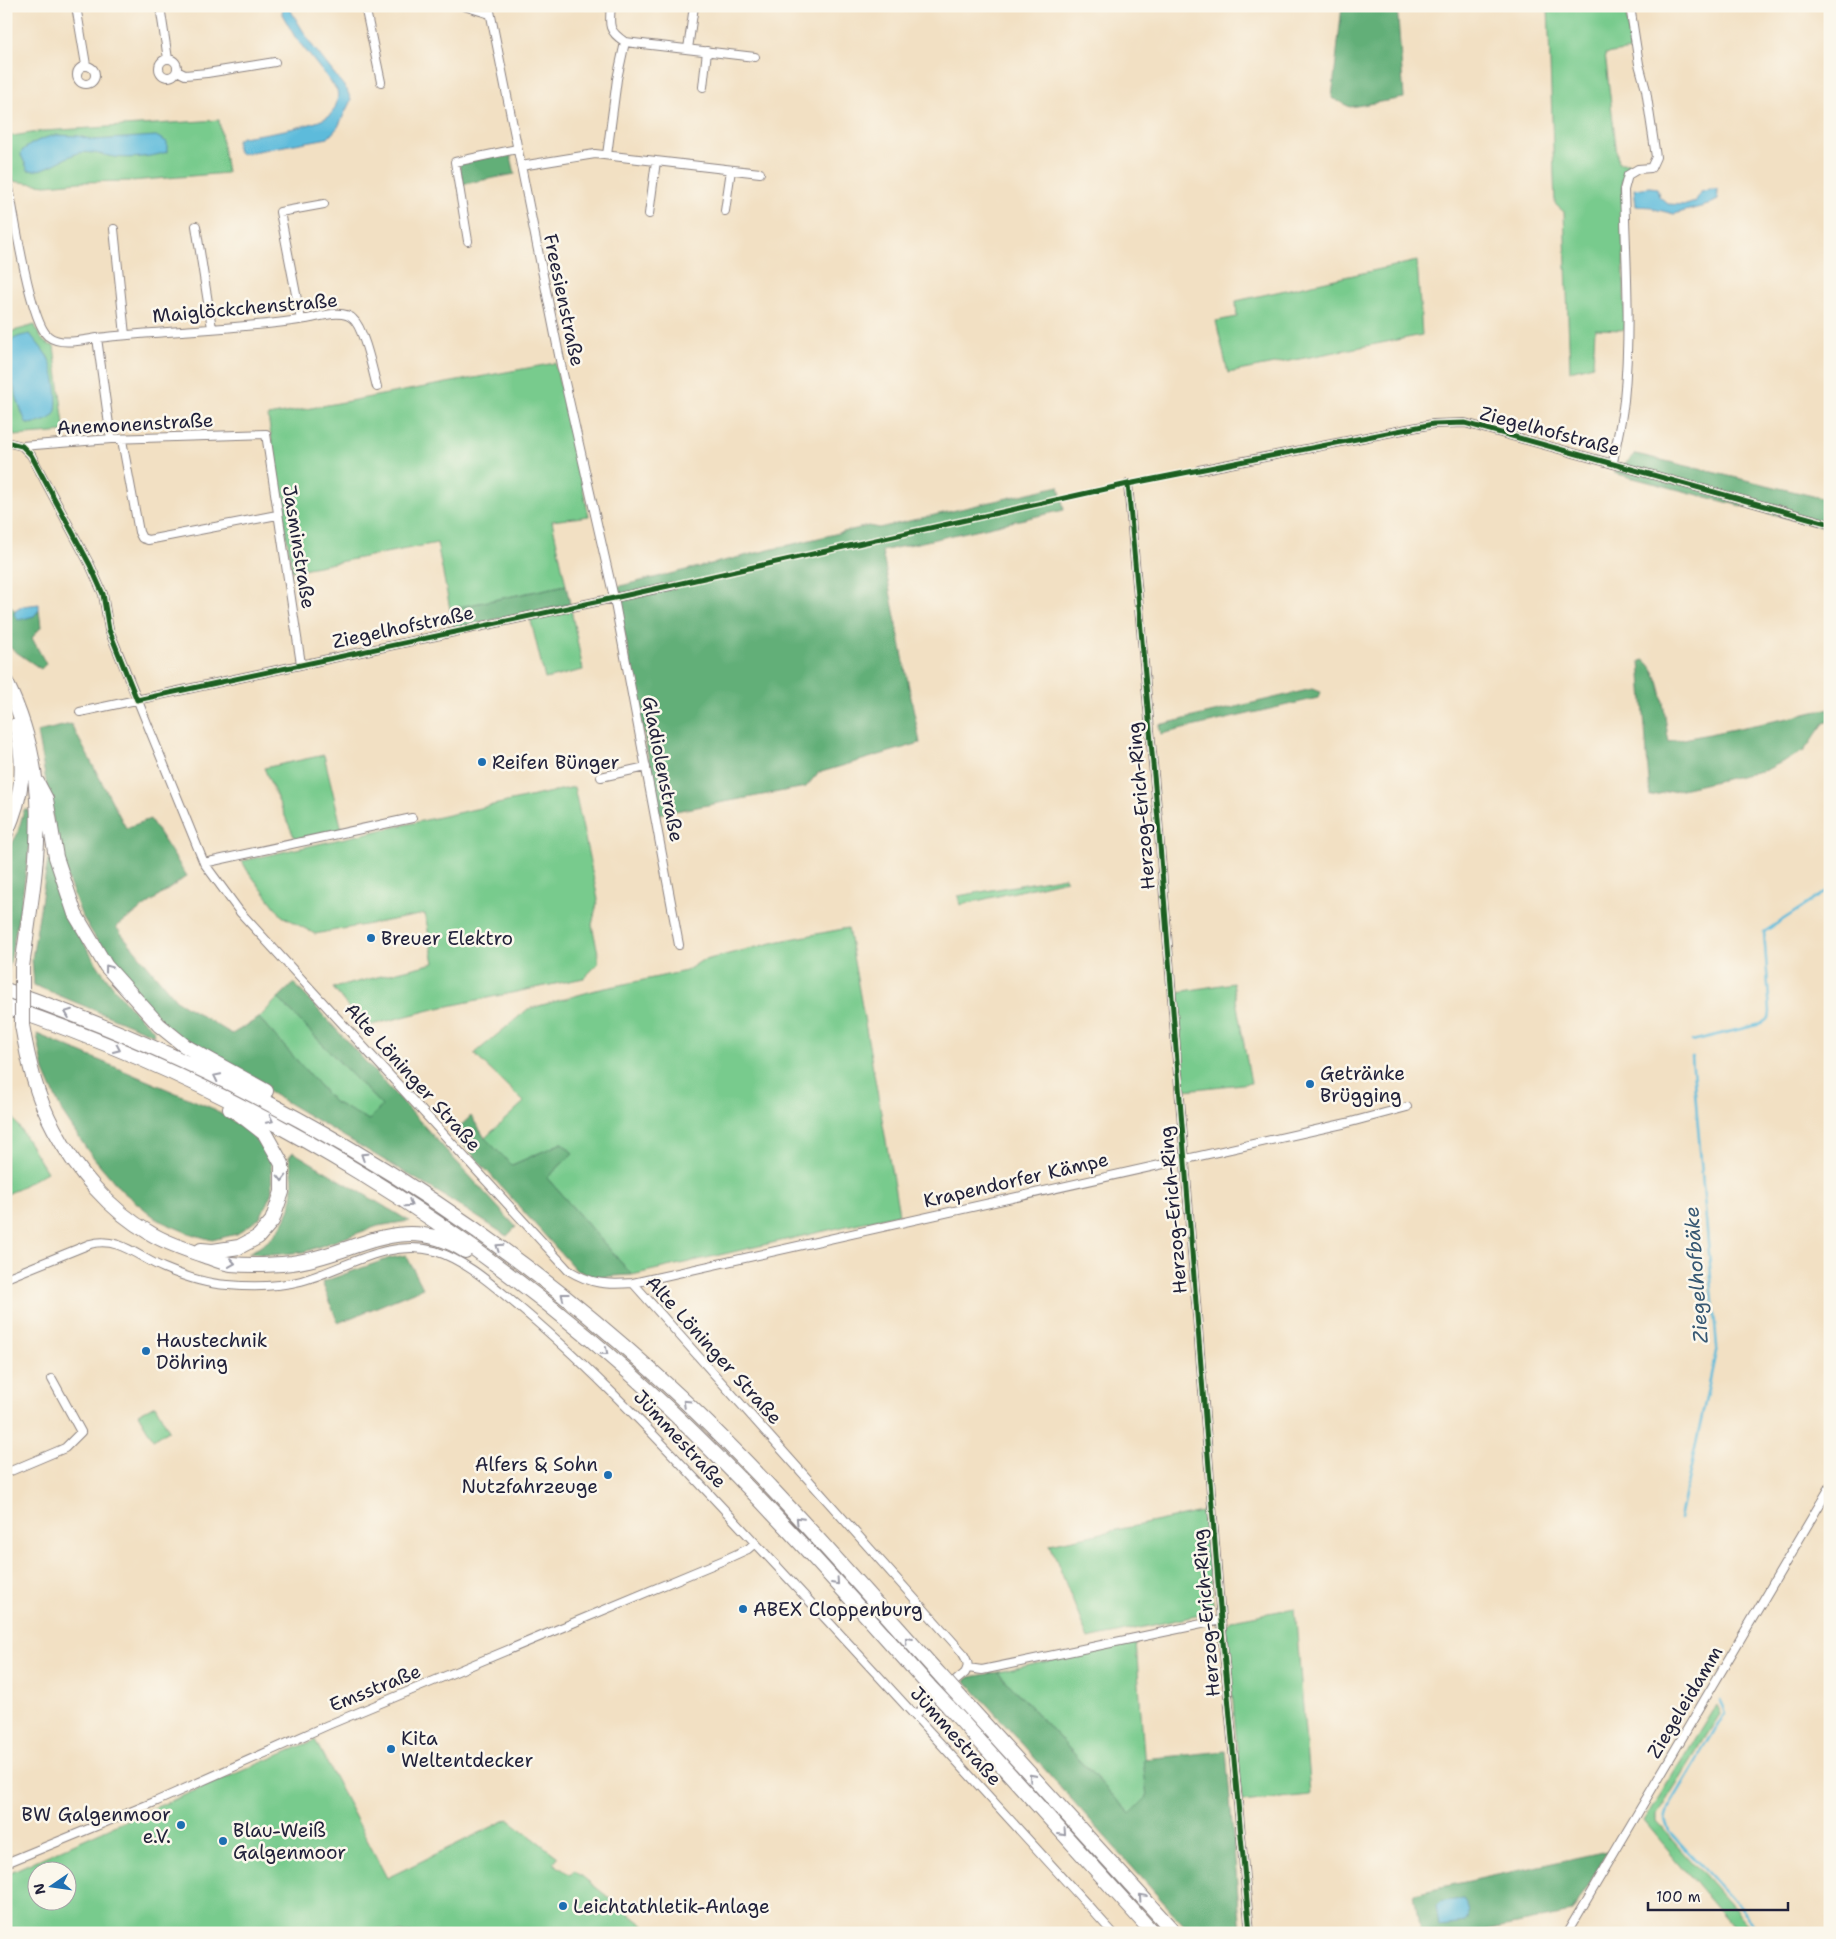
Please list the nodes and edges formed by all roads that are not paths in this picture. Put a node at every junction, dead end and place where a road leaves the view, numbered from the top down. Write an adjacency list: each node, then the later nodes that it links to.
1 (76, 6): 15 (street)
2 (160, 6): 13 (street)
3 (365, 6): 17 (street)
4 (464, 6): 8 (street)
5 (611, 6): 9 (street)
6 (694, 6): 10 (street)
7 (1630, 6): 42 (street)
8 (489, 10): 19 (street, Freesienstraße)
9 (624, 42): 10 (street); 20 (street)
10 (688, 49): 11 (street)
11 (707, 51): 12 (street); 18 (street)
12 (755, 57)
13 (168, 59): 16 (street); 16 (street)
14 (275, 62): 16 (street)
15 (86, 65)
16 (177, 71)
17 (380, 82)
18 (703, 87)
19 (517, 149): 22 (street, Freesienstraße); 31 (street)
20 (607, 155): 21 (street); 22 (street)
21 (656, 161): 24 (street); 28 (street)
22 (521, 166): 48 (street, Freesienstraße)
23 (6, 169): 35 (street, Maiglöckchenstraße)
24 (731, 170): 25 (street); 27 (street)
25 (760, 173)
26 (324, 204): 32 (street)
27 (725, 211)
28 (649, 214)
29 (196, 226): 33 (street)
30 (114, 229): 34 (street)
31 (468, 241)
32 (301, 320): 33 (street, Maiglöckchenstraße); 36 (street, Maiglöckchenstraße)
33 (212, 328): 34 (street, Maiglöckchenstraße)
34 (125, 335): 35 (street, Maiglöckchenstraße)
35 (97, 338): 38 (street)
36 (377, 387)
37 (266, 434): 39 (street, Anemonenstraße); 45 (street, Jasminstraße)
38 (111, 439): 39 (street, Anemonenstraße); 41 (street, Anemonenstraße)
39 (122, 440): 45 (street)
40 (6, 442): 41 (street, Anemonenstraße)
41 (22, 446): 52 (street, Alte Löninger Straße)
42 (1613, 464): 43 (street, Ziegelhofstraße); 46 (street, Ziegelhofstraße)
43 (1199, 470)
44 (1128, 484): 66 (street, Herzog-Erich-Ring)
45 (277, 515): 49 (street, Jasminstraße)
46 (1830, 524)
47 (675, 585): 48 (street, Ziegelhofstraße)
48 (614, 598): 49 (street, Ziegelhofstraße); 54 (street, Gladiolenstraße)
49 (301, 664): 52 (street, Ziegelhofstraße)
50 (6, 682): 56 (highway)
51 (6, 699): 58 (highway)
52 (137, 700): 53 (street, Ziegelhofstraße); 59 (street, Alte Löninger Straße)
53 (80, 712)
54 (646, 767): 55 (street); 60 (street, Gladiolenstraße)
55 (601, 777)
56 (37, 782): 64 (highway, one-way to 56); 67 (highway, bridge)
57 (412, 818): 59 (street)
58 (6, 833)
59 (204, 863): 69 (street, Alte Löninger Straße)
60 (679, 946)
61 (6, 990): 64 (highway, one-way to 61)
62 (6, 1007): 63 (highway, one-way to 63)
63 (195, 1083): 67 (highway, one-way to 67); 70 (highway, one-way to 70)
64 (277, 1106): 81 (highway, one-way to 64, bridge)
65 (1407, 1107): 66 (street, Krapendorfer Kämpe)
66 (1184, 1158): 69 (street, Krapendorfer Kämpe); 75 (street, Herzog-Erich-Ring)
67 (186, 1250): 70 (highway, one-way to 70)
68 (6, 1278): 74 (street, Jümmestraße)
69 (633, 1283): 76 (street, Alte Löninger Straße)
70 (568, 1320): 80 (highway, one-way to 80, bridge)
71 (52, 1379): 72 (street)
72 (6, 1473)
73 (1830, 1487): 83 (street, Ziegeleidamm)
74 (756, 1542): 77 (street, Jümmestraße); 78 (street, Emsstraße)
75 (1220, 1620): 76 (street); 82 (street, Herzog-Erich-Ring)
76 (968, 1668): 77 (street)
77 (915, 1715): 79 (street, Jümmestraße)
78 (6, 1863)
79 (1113, 1933)
80 (1153, 1933)
81 (1175, 1933)
82 (1250, 1933)
83 (1567, 1933)

